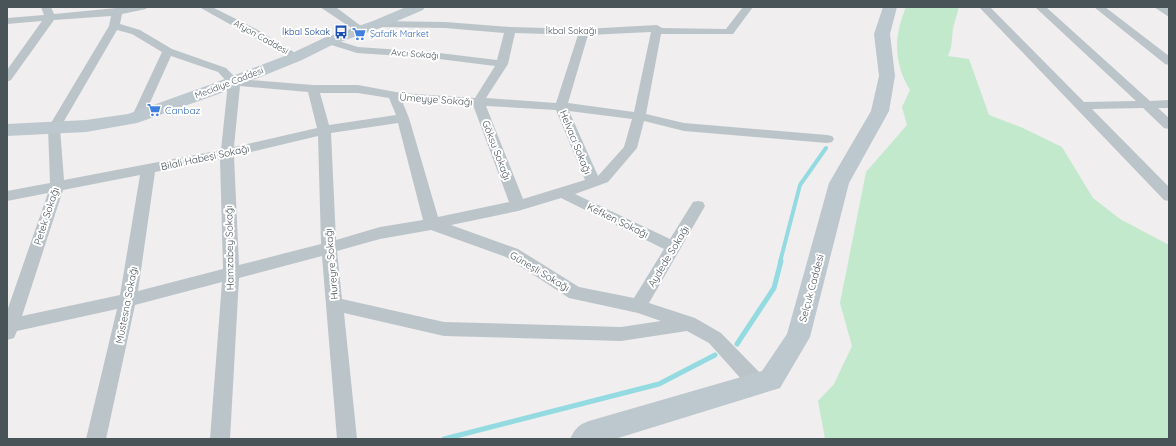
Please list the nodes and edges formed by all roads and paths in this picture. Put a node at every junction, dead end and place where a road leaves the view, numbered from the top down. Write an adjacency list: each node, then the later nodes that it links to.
1 (46, 7): 14 (street)
2 (142, 7): 12 (street)
3 (204, 7): 24 (street, Afyon Caddesi)
4 (418, 7): 16 (street, Mecidiye Caddesi)
5 (748, 7): 20 (street, İkbal Sokağı)
6 (890, 7): 62 (street, Selçuk Caddesi)
7 (984, 7): 34 (street)
8 (1040, 7): 32 (street)
9 (1099, 7): 25 (street)
10 (1160, 7): 13 (street)
11 (331, 8): 18 (street)
12 (117, 12): 14 (street); 17 (street)
13 (1169, 14)
14 (50, 18): 15 (street); 27 (street)
15 (7, 21)
16 (378, 24): 18 (street, Mecidiye Caddesi); 19 (street, İkbal Sokağı)
17 (114, 26): 23 (street); 40 (street)
18 (360, 28): 22 (street, Mecidiye Caddesi)
19 (510, 30): 21 (street, İkbal Sokağı); 26 (street)
20 (656, 31): 21 (street, İkbal Sokağı); 37 (street)
21 (584, 32): 35 (street, Helvacı Sokağı)
22 (329, 41): 24 (street, Mecidiye Caddesi); 26 (street, Avcı Sokağı)
23 (168, 51): 28 (street); 36 (street)
24 (296, 57): 28 (street, Mecidiye Caddesi)
25 (1169, 62)
26 (502, 64): 31 (street)
27 (7, 78)
28 (234, 82): 29 (street, Ümeyye Sokağı); 36 (street, Mecidiye Caddesi); 44 (street, Hamzabey Sokağı)
29 (313, 89): 30 (street, Ümeyye Sokağı); 42 (street, Hureyre Sokağı)
30 (394, 96): 31 (street, Ümeyye Sokağı); 38 (street)
31 (478, 102): 35 (street, Ümeyye Sokağı); 51 (street, Göksu Sokağı)
32 (1146, 104): 33 (street); 34 (street); 39 (street)
33 (1169, 104)
34 (1080, 106): 50 (street)
35 (562, 107): 37 (street, Ümeyye Sokağı); 46 (street, Helvacı Sokağı)
36 (138, 116): 40 (street, Mecidiye Caddesi)
37 (639, 116): 43 (street, Ümeyye Sokağı); 46 (street)
38 (403, 118): 42 (street, Bilali Habeşi Sokağı); 53 (street)
39 (1169, 125)
40 (54, 128): 41 (street, Mecidiye Caddesi); 47 (street, Petek Sokağı)
41 (7, 130)
42 (324, 130): 44 (street, Bilali Habeşi Sokağı); 55 (street, Hureyre Sokağı)
43 (827, 139)
44 (227, 154): 45 (street, Bilali Habeşi Sokağı); 56 (street, Hamzabey Sokağı)
45 (148, 169): 47 (street, Bilali Habeşi Sokağı); 57 (street, Müstesna Sokağı)
46 (593, 183): 48 (street)
47 (57, 186): 49 (street, Bilali Habeşi Sokağı); 61 (street, Petek Sokağı)
48 (562, 193): 51 (street); 54 (street, Kefken Sokağı)
49 (7, 196)
50 (1169, 196)
51 (518, 206): 53 (street)
52 (698, 206): 54 (street, Aydede Sokağı)
53 (432, 224): 55 (street); 59 (street, Güneşli Sokağı)
54 (673, 247): 59 (street, Aydede Sokağı)
55 (329, 248): 56 (street); 58 (street, Hureyre Sokağı)
56 (232, 274): 57 (street); 64 (street, Hamzabey Sokağı)
57 (128, 300): 61 (street); 63 (street, Müstesna Sokağı)
58 (334, 304): 60 (street); 65 (street, Hureyre Sokağı)
59 (638, 306): 60 (street, Güneşli Sokağı)
60 (689, 323): 62 (street, Güneşli Sokağı)
61 (8, 329)
62 (758, 384): 66 (street, Selçuk Caddesi)
63 (96, 439)
64 (220, 439)
65 (347, 439)
66 (584, 439)

